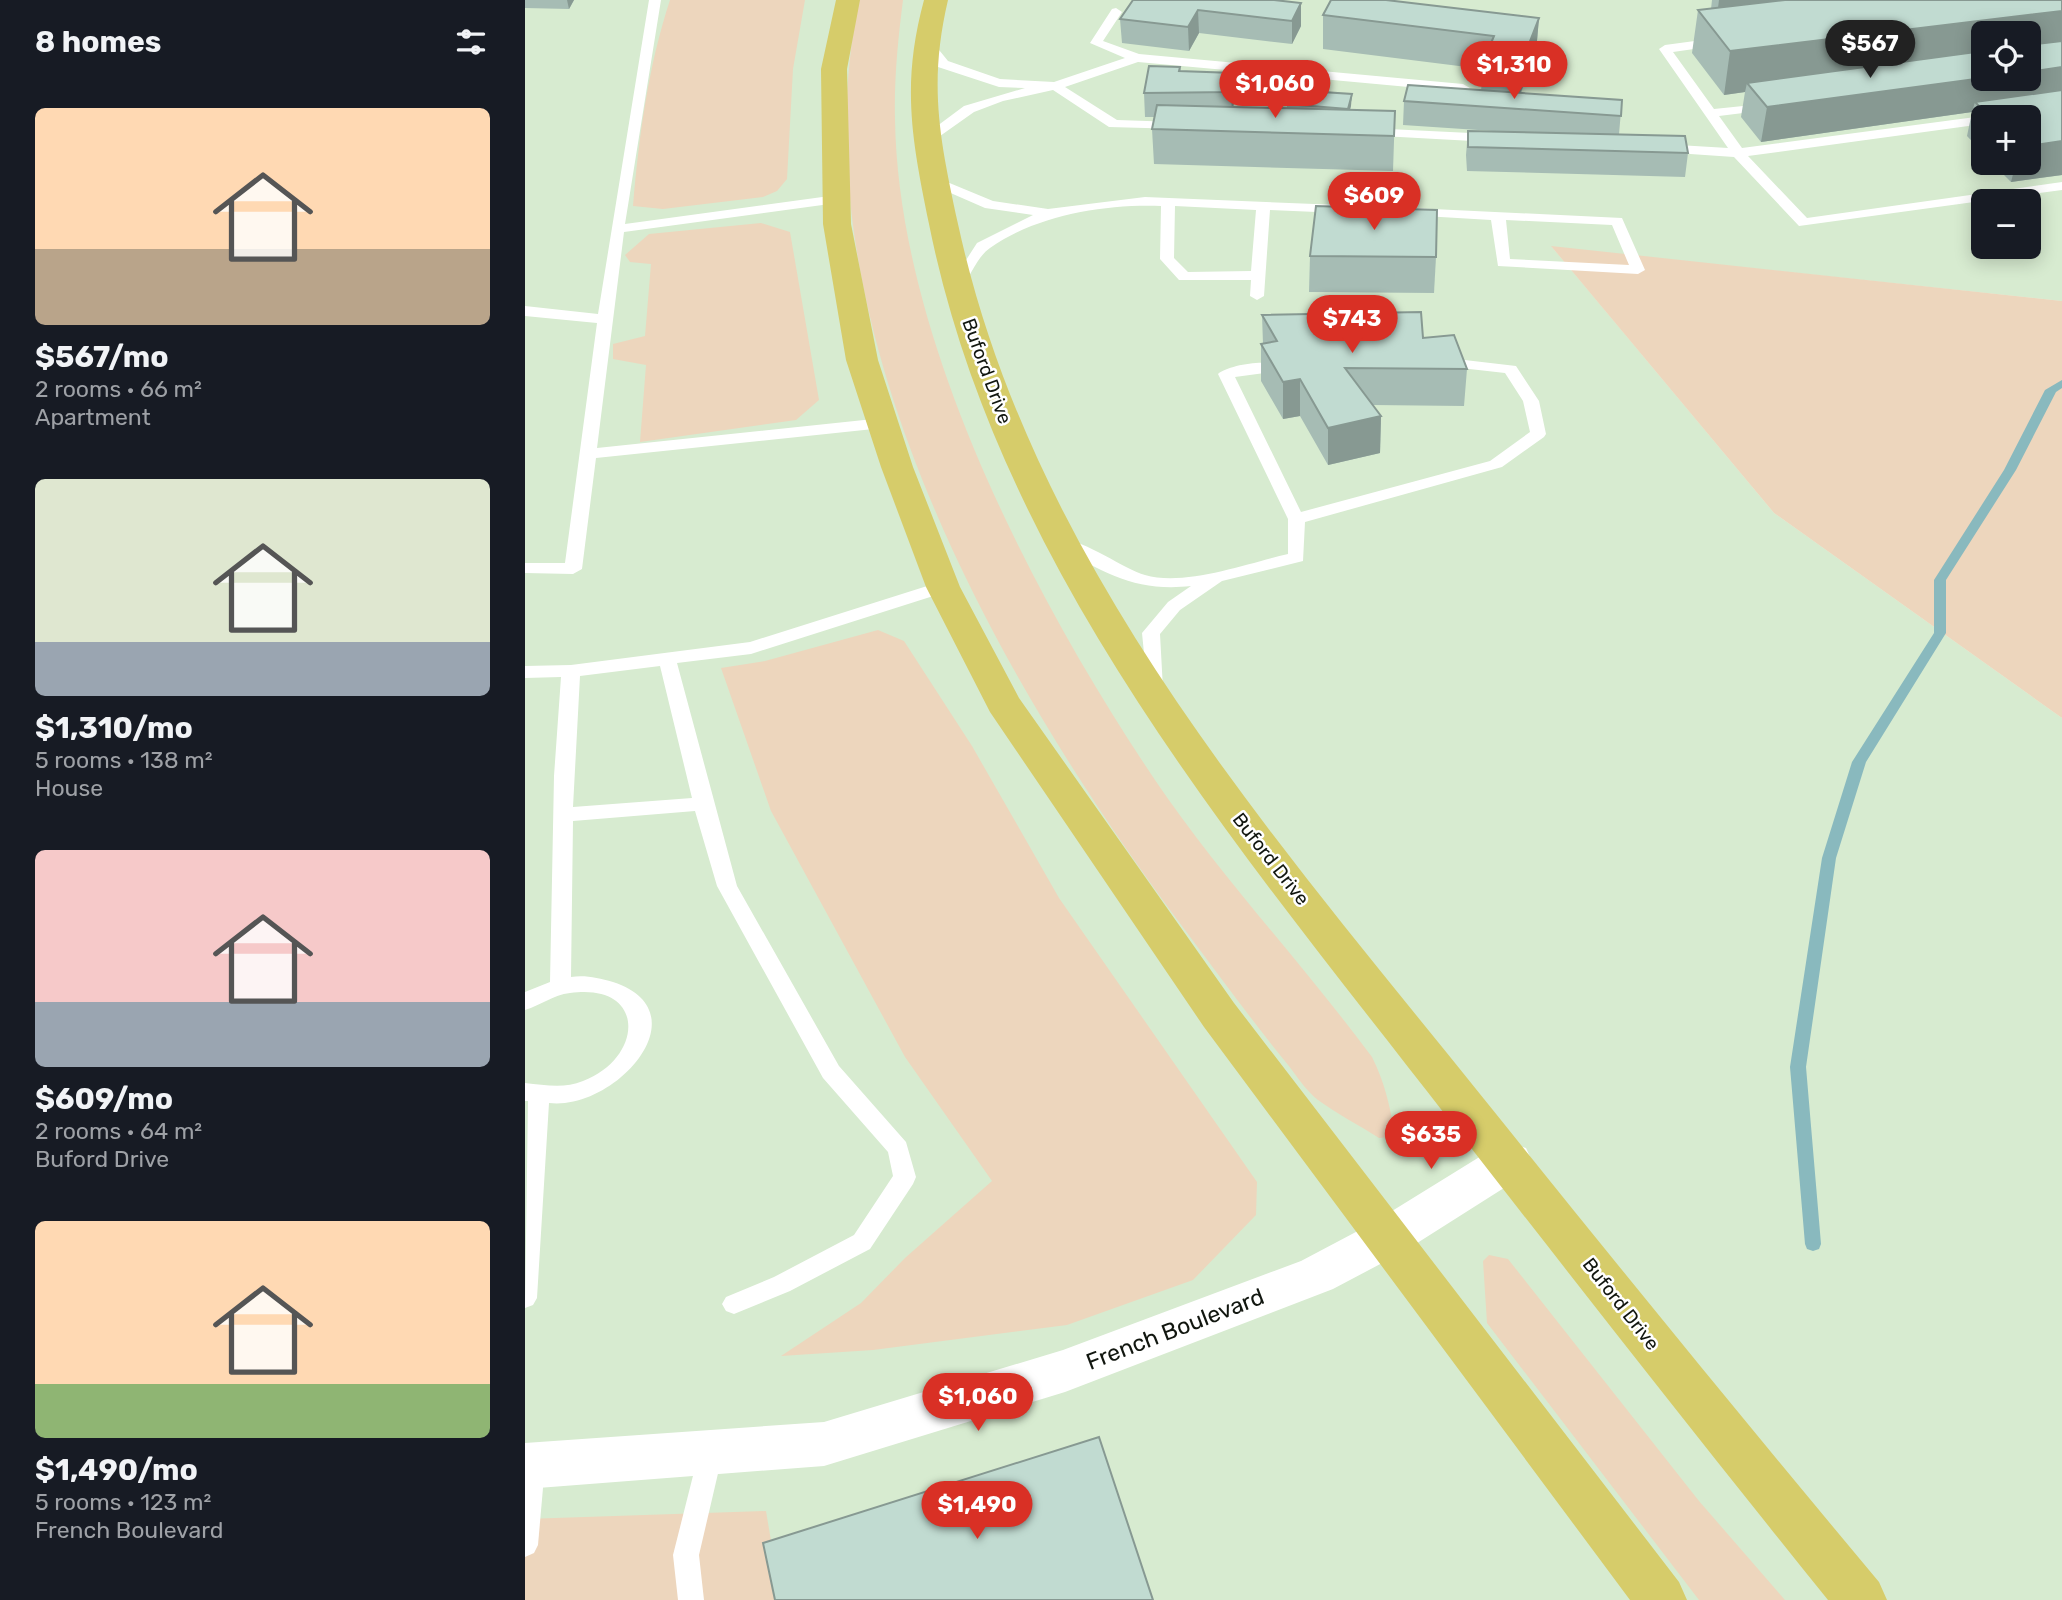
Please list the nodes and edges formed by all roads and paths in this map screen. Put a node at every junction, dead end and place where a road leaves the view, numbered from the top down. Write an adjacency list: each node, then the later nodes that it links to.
1 (655, 0): 28 (lane)
2 (848, 0): 21 (highway)
3 (936, 0): 6 (highway, Buford Drive)
4 (1116, 12): 7 (lane)
5 (1733, 40): 11 (lane)
6 (926, 43): 8 (lane); 15 (highway, Buford Drive)
7 (1137, 58): 8 (lane); 9 (lane)
8 (1055, 86): 13 (lane); 15 (lane)
9 (1463, 88)
10 (1779, 104): 11 (lane)
11 (1711, 113): 18 (lane)
12 (1971, 122): 18 (lane)
13 (1196, 127)
14 (1346, 132): 16 (lane)
15 (928, 138): 19 (highway, Buford Drive)
16 (1509, 139)
17 (1644, 147): 18 (lane)
18 (1738, 153): 20 (lane)
19 (935, 181): 26 (lane); 30 (highway, Buford Drive)
20 (2062, 186)
21 (837, 199): 28 (lane); 36 (highway)
22 (1168, 202): 23 (lane); 26 (lane); 29 (lane)
23 (1263, 206): 24 (lane); 29 (lane)
24 (1359, 210)
25 (1401, 212): 27 (lane)
26 (1048, 213): 30 (lane)
27 (1498, 216): 27 (lane)
28 (617, 229): 33 (lane)
29 (1258, 275): 31 (lane)
30 (957, 285): 39 (highway, Buford Drive)
31 (1257, 296)
32 (525, 311): 33 (lane)
33 (605, 319): 37 (lane)
34 (1420, 360): 38 (lane)
35 (1272, 367): 38 (lane)
36 (883, 423): 37 (lane); 42 (highway)
37 (587, 454): 40 (lane)
38 (1296, 520): 41 (lane)
39 (1060, 540): 41 (lane); 46 (highway, Buford Drive)
40 (525, 568)
41 (1217, 576): 46 (lane)
42 (943, 587): 43 (lane); 53 (highway)
43 (667, 659): 44 (lane); 47 (lane)
44 (571, 671): 45 (lane); 48 (lane)
45 (525, 672)
46 (1155, 693): 52 (highway, Buford Drive)
47 (703, 804): 48 (lane); 55 (lane)
48 (563, 815): 49 (lane)
49 (560, 986): 50 (lane); 51 (lane)
50 (525, 1002)
51 (532, 1094): 54 (lane)
52 (1510, 1161): 53 (street, French Boulevard); 61 (highway, Buford Drive)
53 (1387, 1238): 56 (street, French Boulevard); 60 (highway)
54 (525, 1298)
55 (734, 1304)
56 (711, 1452): 57 (street, French Boulevard); 59 (lane)
57 (529, 1466): 58 (lane)
58 (525, 1545)
59 (691, 1600)
60 (1661, 1600)
61 (1861, 1600)

